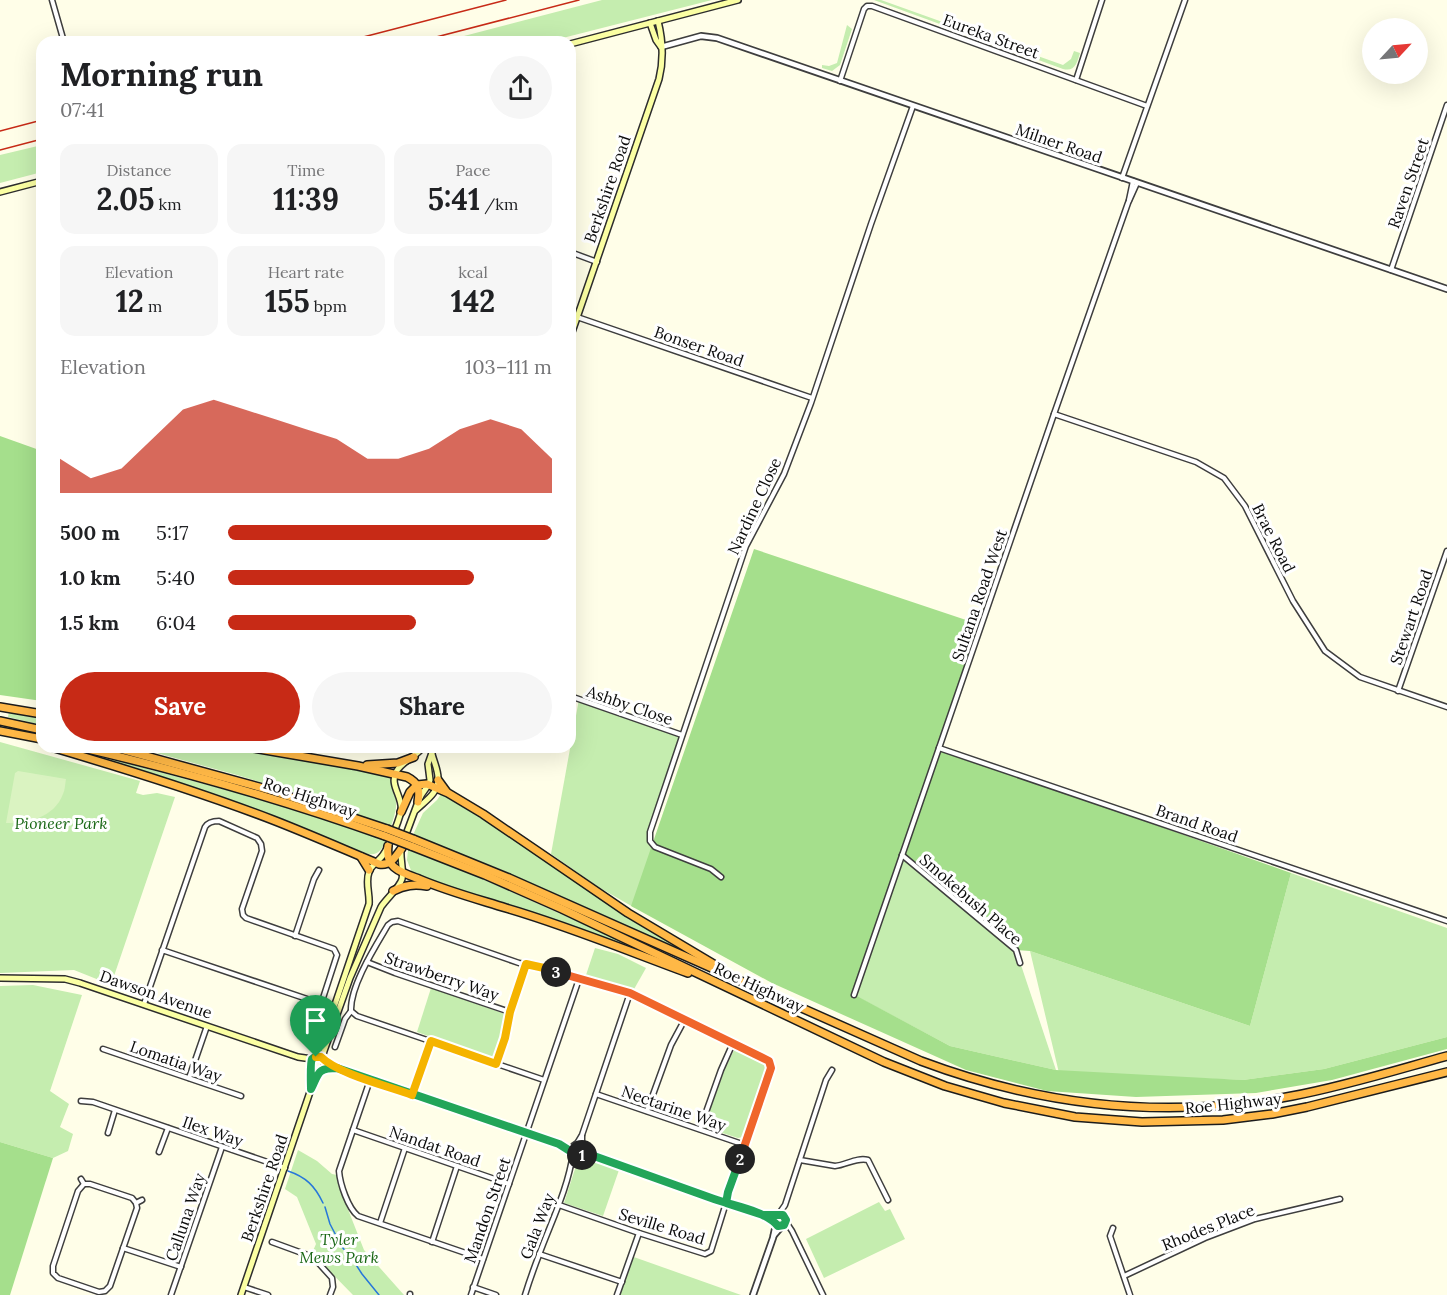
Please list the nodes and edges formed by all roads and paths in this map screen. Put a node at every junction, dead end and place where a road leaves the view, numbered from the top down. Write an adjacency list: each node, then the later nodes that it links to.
1 (52, 0): 7 (street)
2 (738, 0): 5 (main road)
3 (1102, 0): 10 (street)
4 (1186, 0): 14 (street)
5 (657, 21): 6 (main road); 9 (main road, Berkshire Road)
6 (651, 23): 8 (main road); 9 (main road, Berkshire Road)
7 (62, 36)
8 (576, 42)
9 (662, 47): 11 (street, Milner Road); 20 (main road, Berkshire Road)
10 (1076, 80): 11 (street, Eureka Street); 14 (street, Eureka Street)
11 (840, 81): 13 (street, Milner Road)
12 (1447, 105): 21 (street, Raven Street)
13 (913, 106): 15 (street, Milner Road); 25 (street, Nardine Close)
14 (1147, 106): 15 (street)
15 (1122, 178): 16 (street, Milner Road)
16 (1135, 182): 21 (street, Milner Road); 26 (street, Sultana Road West)
17 (36, 183): 18 (main road)
18 (0, 192)
19 (576, 254): 20 (street)
20 (597, 262): 23 (main road, Berkshire Road)
21 (1391, 270): 22 (street, Milner Road)
22 (1447, 289)
23 (578, 317): 24 (main road, Berkshire Road); 25 (street, Bonser Road)
24 (576, 322)
25 (812, 399): 36 (street, Nardine Close)
26 (1054, 414): 28 (street, Brae Road); 38 (street, Sultana Road West)
27 (1447, 551): 28 (street, Stewart Road)
28 (1398, 691): 31 (street, Brae Road)
29 (576, 698): 36 (street, Ashby Close)
30 (0, 707): 32 (highway)
31 (1447, 707)
32 (36, 713)
33 (0, 721): 34 (highway)
34 (36, 729)
35 (0, 731): 37 (highway)
36 (682, 735): 65 (street, Nardine Close)
37 (36, 740)
38 (939, 748): 59 (street, Sultana Road West); 68 (street, Brand Road)
39 (70, 753): 58 (highway)
40 (105, 753): 54 (highway, Roe Highway)
41 (135, 753): 54 (highway, Roe Highway)
42 (282, 753): 47 (highway)
43 (418, 753): 46 (main road)
44 (432, 753): 49 (main road)
45 (433, 753): 49 (main road)
46 (414, 757): 47 (highway); 48 (main road)
47 (358, 766): 48 (highway)
48 (396, 774): 50 (highway); 52 (main road)
49 (435, 784): 50 (highway); 51 (main road); 53 (main road); 76 (highway)
50 (417, 785): 51 (highway); 52 (highway)
51 (418, 802): 53 (main road)
52 (400, 812): 56 (main road)
53 (413, 815): 57 (main road)
54 (386, 833): 55 (highway, Roe Highway, bridge)
55 (412, 843): 76 (highway, Roe Highway); 77 (highway, Roe Highway)
56 (388, 846): 60 (highway); 61 (main road)
57 (402, 848): 60 (highway); 64 (main road)
58 (358, 855): 61 (highway); 63 (highway)
59 (902, 855): 72 (street, Smokebush Place); 79 (street, Sultana Road West)
60 (390, 862): 61 (highway); 64 (highway)
61 (376, 863): 63 (main road)
62 (319, 870): 69 (street)
63 (369, 870): 90 (main road, Berkshire Road)
64 (403, 872): 66 (highway); 67 (main road, Berkshire Road)
65 (721, 877)
66 (436, 887): 67 (highway); 77 (highway)
67 (393, 891): 90 (main road, Berkshire Road)
68 (1447, 921)
69 (295, 936): 70 (street); 70 (street)
70 (162, 950): 80 (street)
71 (366, 962): 73 (street); 81 (street); 82 (street, Strawberry Way)
72 (1020, 963)
73 (526, 964): 75 (street); 82 (street)
74 (0, 978): 80 (main road, Dawson Avenue)
75 (579, 979): 78 (street); 96 (street, Mandon Street)
76 (748, 985): 89 (highway, Roe Highway)
77 (730, 989): 93 (highway, Roe Highway)
78 (630, 993): 83 (street); 97 (street, Gala Way)
79 (854, 995)
80 (144, 1004): 84 (main road, Dawson Avenue)
81 (351, 1011): 85 (street); 87 (street)
82 (510, 1012): 91 (street)
83 (685, 1019): 86 (street); 102 (street)
84 (207, 1025): 90 (main road, Dawson Avenue); 94 (street)
85 (431, 1041): 91 (street); 98 (street)
86 (733, 1043): 104 (street); 108 (street)
87 (335, 1047)
88 (103, 1049): 94 (street, Lomatia Way)
89 (1447, 1056)
90 (318, 1064): 95 (street); 115 (main road, Berkshire Road)
91 (496, 1064): 96 (street)
92 (832, 1070): 113 (street)
93 (1447, 1072)
94 (189, 1078): 99 (street, Lomatia Way)
95 (370, 1080): 98 (street); 105 (street)
96 (544, 1080): 107 (street, Mandon Street)
97 (596, 1094): 102 (street, Nectarine Way); 111 (street, Gala Way)
98 (412, 1095): 107 (street)
99 (241, 1096)
100 (81, 1101): 101 (street, Ilex Way)
101 (115, 1110): 103 (street, Ilex Way); 106 (street)
102 (647, 1111): 104 (street, Nectarine Way)
103 (168, 1128): 109 (street, Ilex Way); 112 (street, Ilex Way)
104 (700, 1129): 108 (street, Nectarine Way)
105 (353, 1130): 110 (street, Nandat Road); 129 (street)
106 (108, 1133)
107 (525, 1133): 111 (street); 118 (street, Mandon Street)
108 (745, 1145): 123 (street)
109 (222, 1147): 115 (street, Ilex Way); 137 (street, Calluna Way)
110 (405, 1148): 114 (street, Nandat Road); 129 (street)
111 (577, 1150): 123 (street); 124 (street, Gala Way)
112 (159, 1152)
113 (800, 1160): 121 (street); 125 (street)
114 (457, 1166): 118 (street, Nandat Road); 133 (street)
115 (285, 1168): 142 (main road, Berkshire Road)
116 (81, 1179): 117 (street)
117 (84, 1184): 122 (street); 138 (street)
118 (509, 1184): 136 (street, Mandon Street)
119 (1340, 1199): 140 (street, Rhodes Place)
120 (142, 1200): 122 (street)
121 (888, 1200)
122 (136, 1203): 134 (street)
123 (726, 1203): 126 (street); 131 (street, Seville Road)
124 (559, 1205): 131 (street, Seville Road); 135 (street, Gala Way)
125 (785, 1205): 127 (street); 128 (street)
126 (763, 1215): 127 (street); 128 (street)
127 (778, 1215): 128 (street)
128 (781, 1223): 153 (street); 154 (street)
129 (380, 1224): 133 (street)
130 (1113, 1228): 140 (street)
131 (639, 1233): 141 (street)
132 (272, 1242): 148 (street)
133 (432, 1242): 136 (street)
134 (123, 1248): 137 (street); 144 (street)
135 (539, 1254): 141 (street); 151 (street, Gala Way)
136 (483, 1259): 143 (street, Mandon Street)
137 (181, 1268): 145 (street, Calluna Way)
138 (53, 1273): 139 (street); 144 (street)
139 (48, 1275)
140 (1124, 1276): 155 (street)
141 (622, 1282): 152 (street)
142 (244, 1287): 146 (main road, Berkshire Road); 147 (street)
143 (473, 1287): 149 (street, Mandon Street); 150 (street)
144 (106, 1293)
145 (171, 1295)
146 (241, 1295)
147 (268, 1295)
148 (330, 1295)
149 (471, 1295)
150 (496, 1295)
151 (525, 1295)
152 (617, 1295)
153 (753, 1295)
154 (823, 1295)
155 (1130, 1295)

